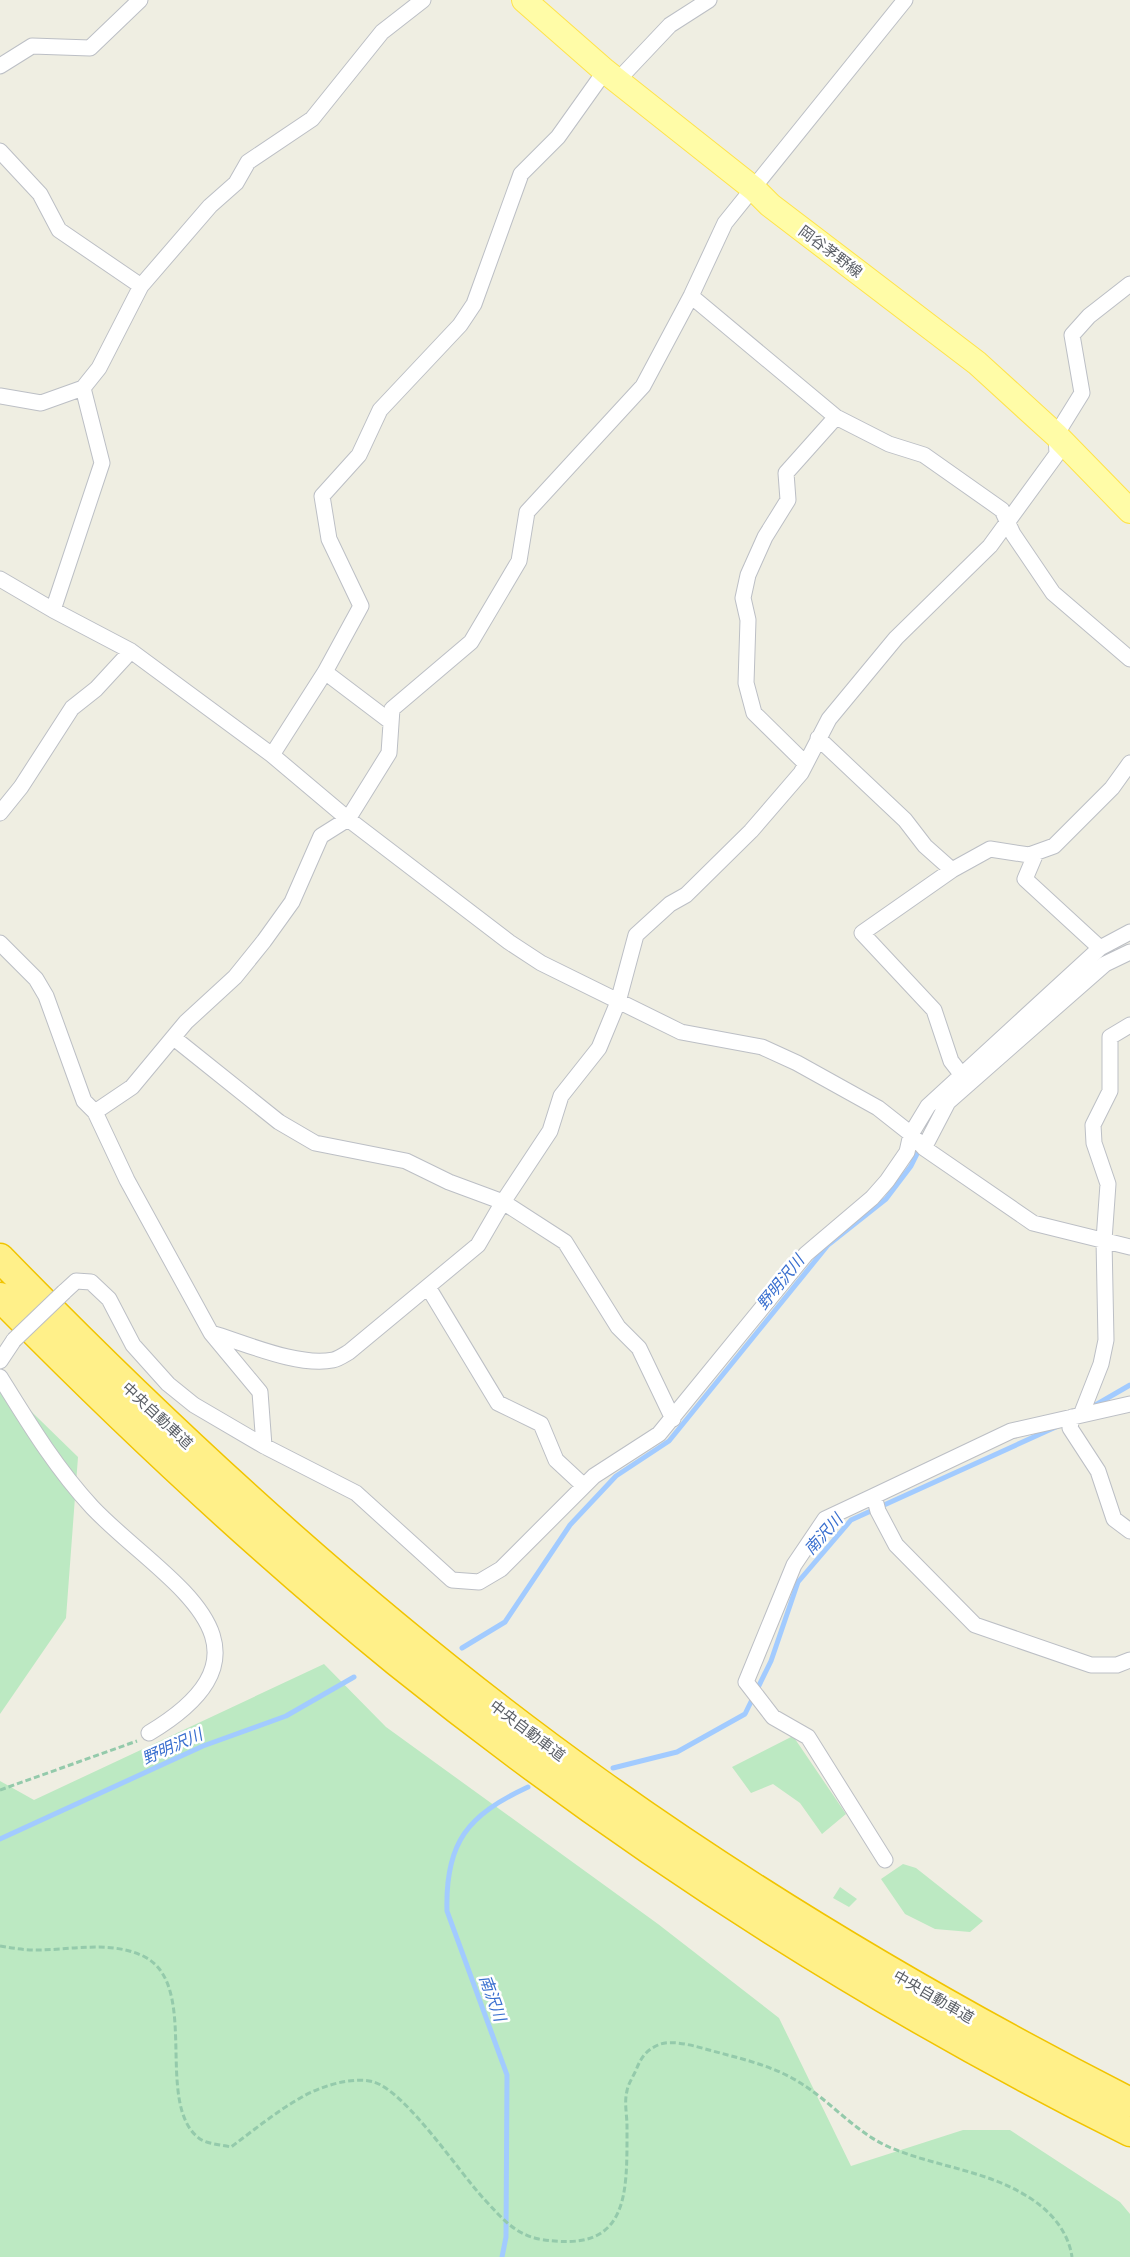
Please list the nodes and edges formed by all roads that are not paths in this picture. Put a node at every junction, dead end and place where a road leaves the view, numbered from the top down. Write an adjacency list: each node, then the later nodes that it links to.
1 (140, 0): 6 (street)
2 (423, 0): 11 (street)
3 (524, 0): 7 (main road, 岡谷茅野線)
4 (709, 0): 7 (street)
5 (905, 0): 9 (street)
6 (0, 66)
7 (611, 76): 9 (main road, 岡谷茅野線); 23 (street)
8 (0, 151): 11 (street)
9 (754, 189): 12 (street); 16 (main road, 岡谷茅野線)
10 (1130, 284): 16 (street)
11 (141, 286): 13 (street)
12 (692, 296): 15 (street); 24 (street)
13 (83, 388): 14 (street); 20 (street)
14 (0, 396)
15 (836, 417): 18 (street); 27 (street)
16 (1056, 435): 17 (main road, 岡谷茅野線); 18 (street)
17 (1130, 511)
18 (1006, 523): 22 (street); 25 (street)
19 (0, 579): 20 (street)
20 (53, 610): 21 (street)
21 (131, 651): 26 (street); 29 (street)
22 (1130, 659)
23 (325, 672): 24 (street); 26 (street)
24 (391, 722): 30 (street)
25 (819, 738): 27 (street); 32 (street)
26 (272, 755): 30 (street)
27 (805, 763): 37 (street)
28 (1130, 763): 31 (street)
29 (0, 813)
30 (348, 819): 37 (street); 39 (street)
31 (1036, 853): 32 (street); 35 (street)
32 (952, 870): 40 (street)
33 (1130, 932): 35 (street)
34 (0, 943): 41 (street)
35 (1100, 948): 40 (street)
36 (1130, 952): 43 (street)
37 (618, 1002): 42 (street); 44 (street)
38 (1130, 1025): 45 (street)
39 (174, 1038): 41 (street); 44 (street)
40 (961, 1074): 42 (street)
41 (95, 1112): 50 (street)
42 (911, 1134): 43 (street); 55 (street)
43 (924, 1148): 45 (street)
44 (503, 1202): 48 (street); 55 (street)
45 (1104, 1240): 46 (street); 54 (street)
46 (1130, 1247)
47 (0, 1258): 63 (highway, 中央自動車道)
48 (428, 1287): 50 (street); 57 (street)
49 (0, 1297): 64 (highway, 中央自動車道)
50 (211, 1333): 56 (street)
51 (0, 1361): 56 (street, bridge)
52 (0, 1377): 61 (street)
53 (1130, 1404): 54 (street)
54 (1076, 1416): 58 (street); 59 (street)
55 (674, 1419): 57 (street)
56 (264, 1446): 57 (street)
57 (584, 1486)
58 (874, 1496): 60 (street); 62 (street)
59 (1130, 1532)
60 (1130, 1660)
61 (149, 1733)
62 (885, 1860)
63 (1130, 2102)
64 (1130, 2132)

